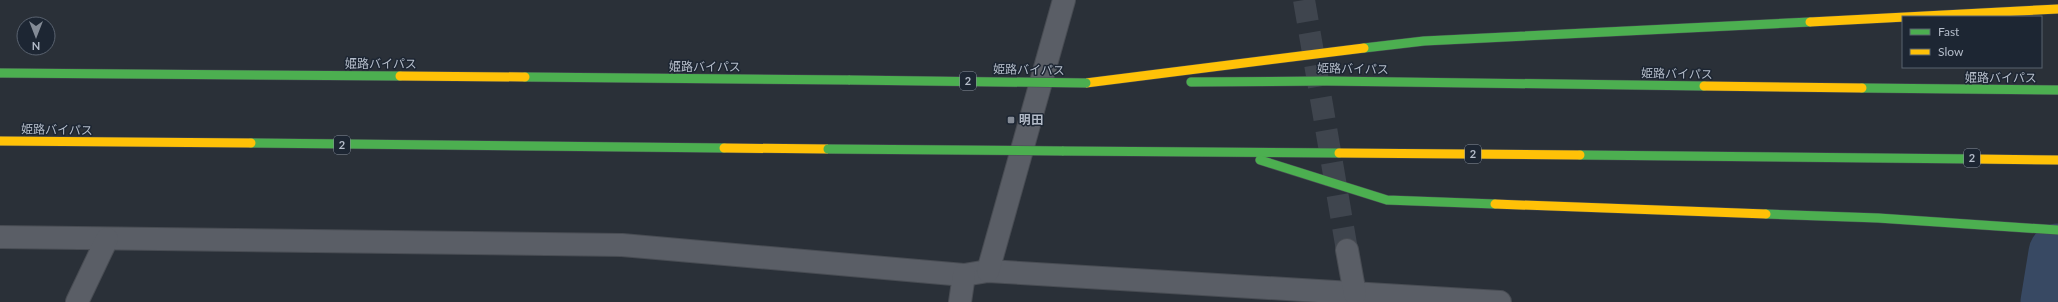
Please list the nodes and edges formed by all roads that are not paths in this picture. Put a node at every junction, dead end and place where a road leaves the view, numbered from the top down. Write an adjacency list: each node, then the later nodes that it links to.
1 (1064, 0): 13 (street)
2 (2058, 9): 4 (highway)
3 (0, 74): 4 (highway, 姫路バイパス / 2, bridge)
4 (1086, 83): 5 (highway, 姫路バイパス / 2)
5 (2058, 90)
6 (0, 141): 7 (highway, 姫路バイパス / 2, bridge)
7 (1238, 153): 8 (highway, 姫路バイパス / 2); 9 (highway)
8 (2058, 160)
9 (2058, 230)
10 (0, 237): 11 (street)
11 (107, 239): 14 (street); 16 (street)
12 (1347, 250): 15 (street)
13 (988, 271): 14 (street); 15 (street)
14 (964, 275): 17 (street)
15 (1355, 294): 18 (street)
16 (76, 302)
17 (960, 302)
18 (1500, 302)

